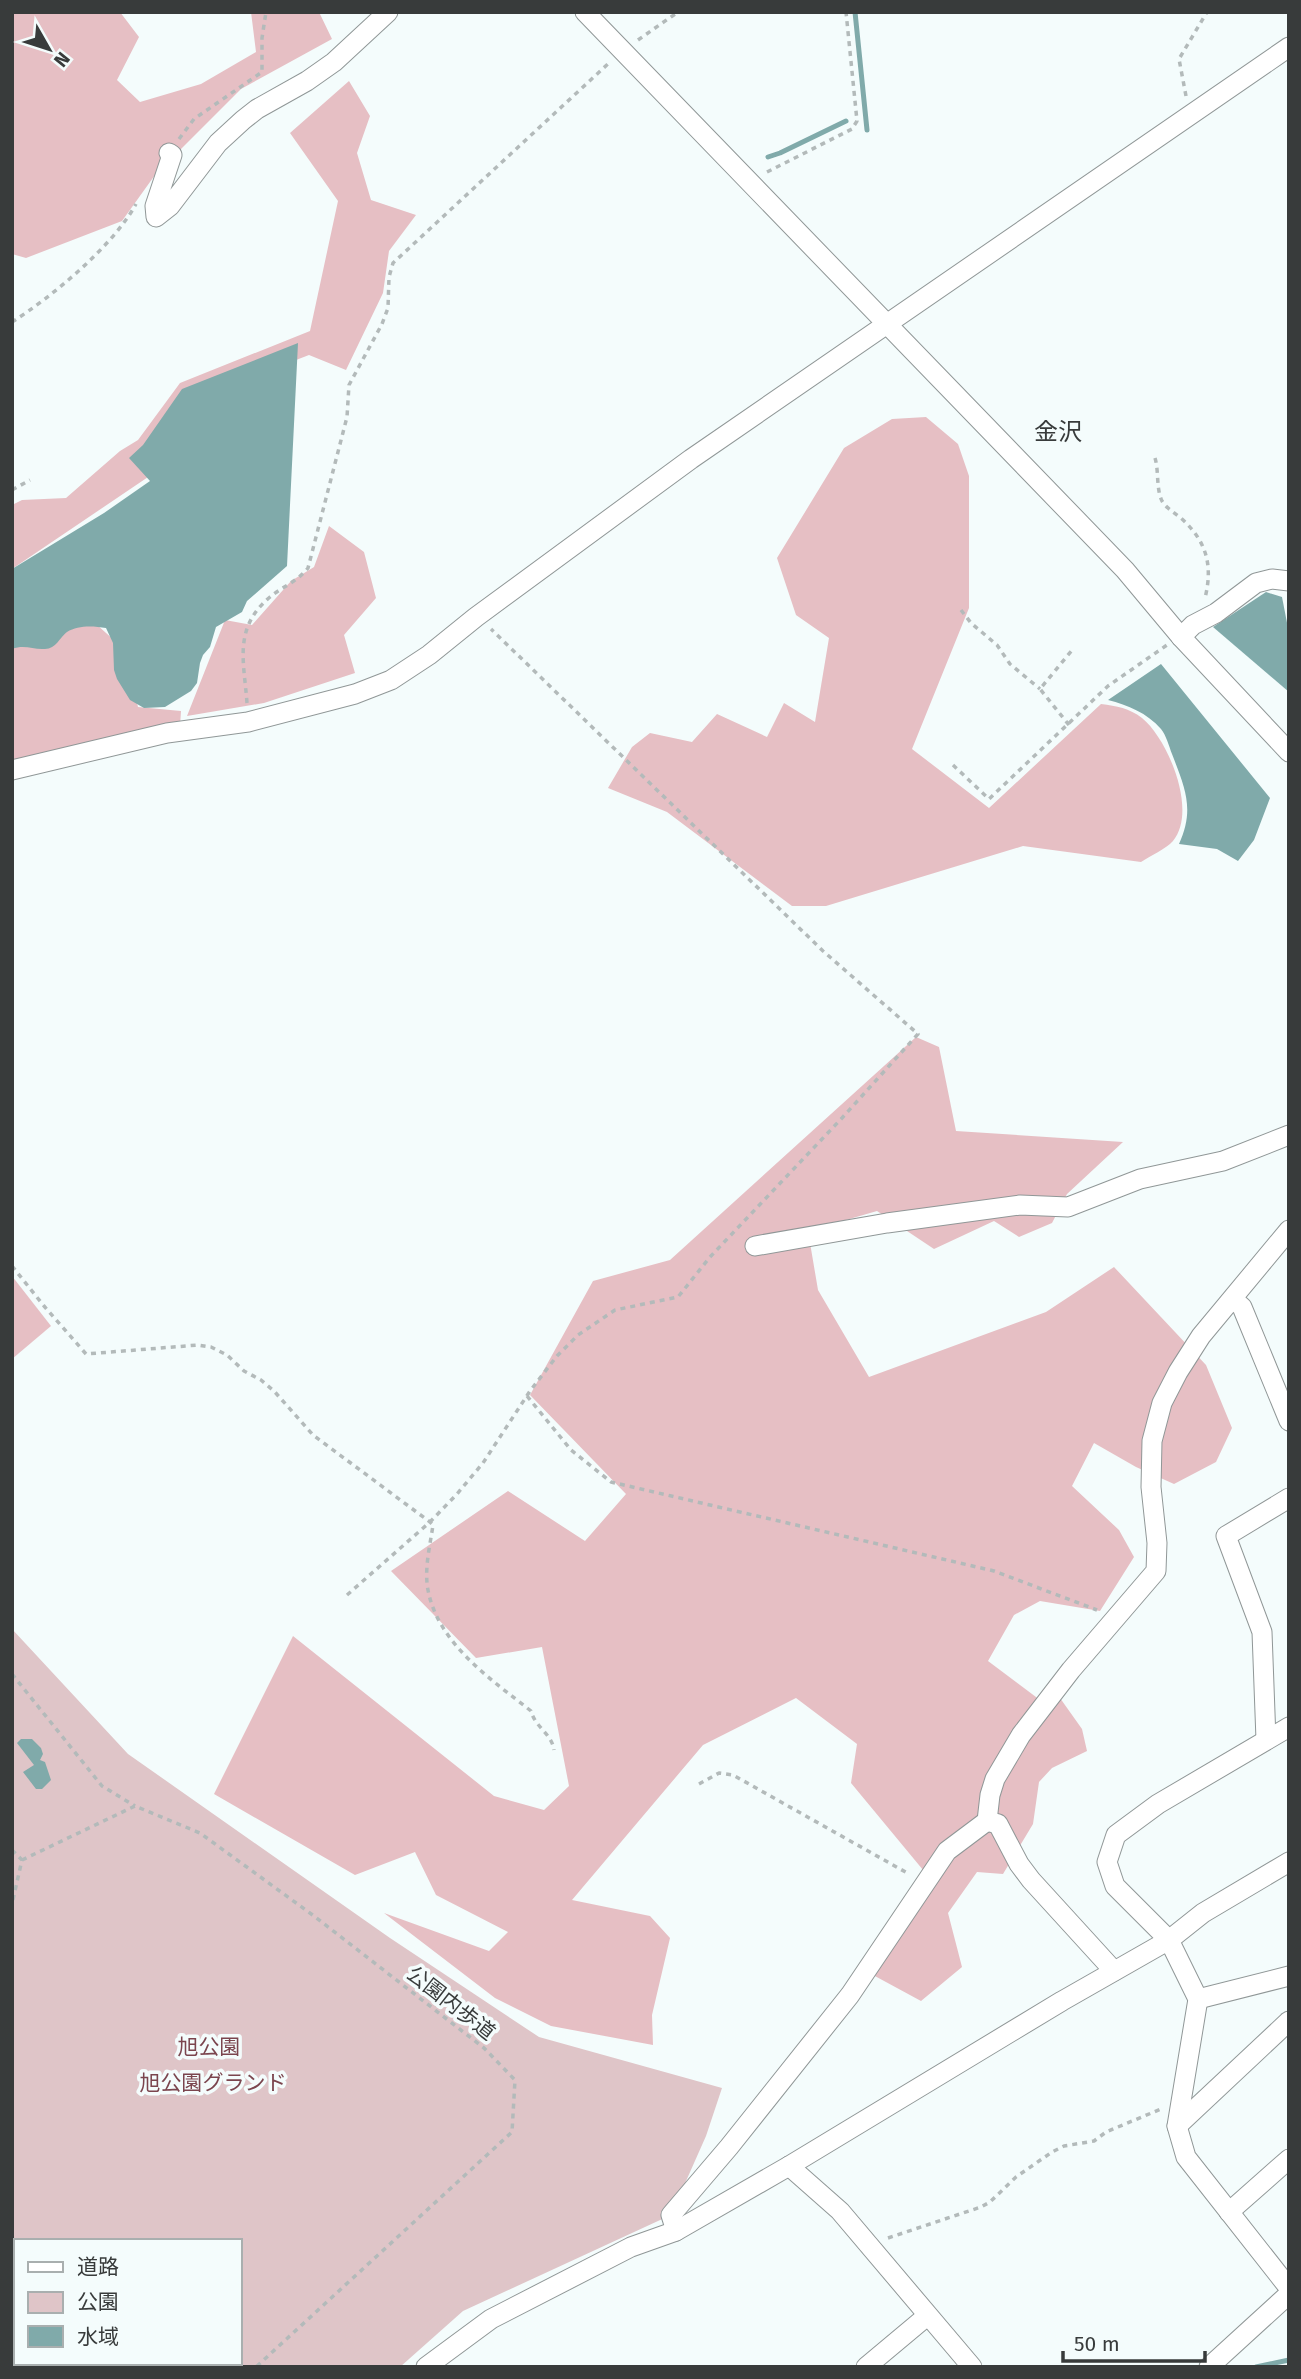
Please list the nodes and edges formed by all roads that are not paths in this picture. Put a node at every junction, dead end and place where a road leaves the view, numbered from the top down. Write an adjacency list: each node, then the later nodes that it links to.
1 (388, 12): 4 (street)
2 (585, 12): 5 (street)
3 (1289, 47): 5 (street)
4 (169, 153)
5 (887, 323): 7 (street); 9 (street)
6 (1289, 581): 7 (street)
7 (1182, 638): 8 (street)
8 (1289, 752)
9 (12, 770)
10 (1289, 1135): 12 (street)
11 (1289, 1230): 13 (street)
12 (755, 1246)
13 (1233, 1298): 14 (street); 18 (street)
14 (1289, 1421)
15 (1289, 1498): 17 (street)
16 (1289, 1727): 17 (street)
17 (1266, 1740): 20 (street)
18 (987, 1821): 21 (street); 29 (street)
19 (1289, 1862): 20 (street)
20 (1169, 1940): 21 (street); 23 (street)
21 (1114, 1971): 27 (street)
22 (1289, 1976): 23 (street)
23 (1198, 1999): 25 (street)
24 (1289, 2021): 25 (street)
25 (1177, 2126): 28 (street)
26 (1289, 2159): 28 (street)
27 (789, 2166): 29 (street); 32 (street)
28 (1229, 2213): 30 (street)
29 (676, 2231): 33 (street)
30 (1289, 2288)
31 (1289, 2294): 36 (street)
32 (927, 2316): 34 (street); 35 (street)
33 (426, 2367)
34 (866, 2367)
35 (972, 2367)
36 (1209, 2367)

